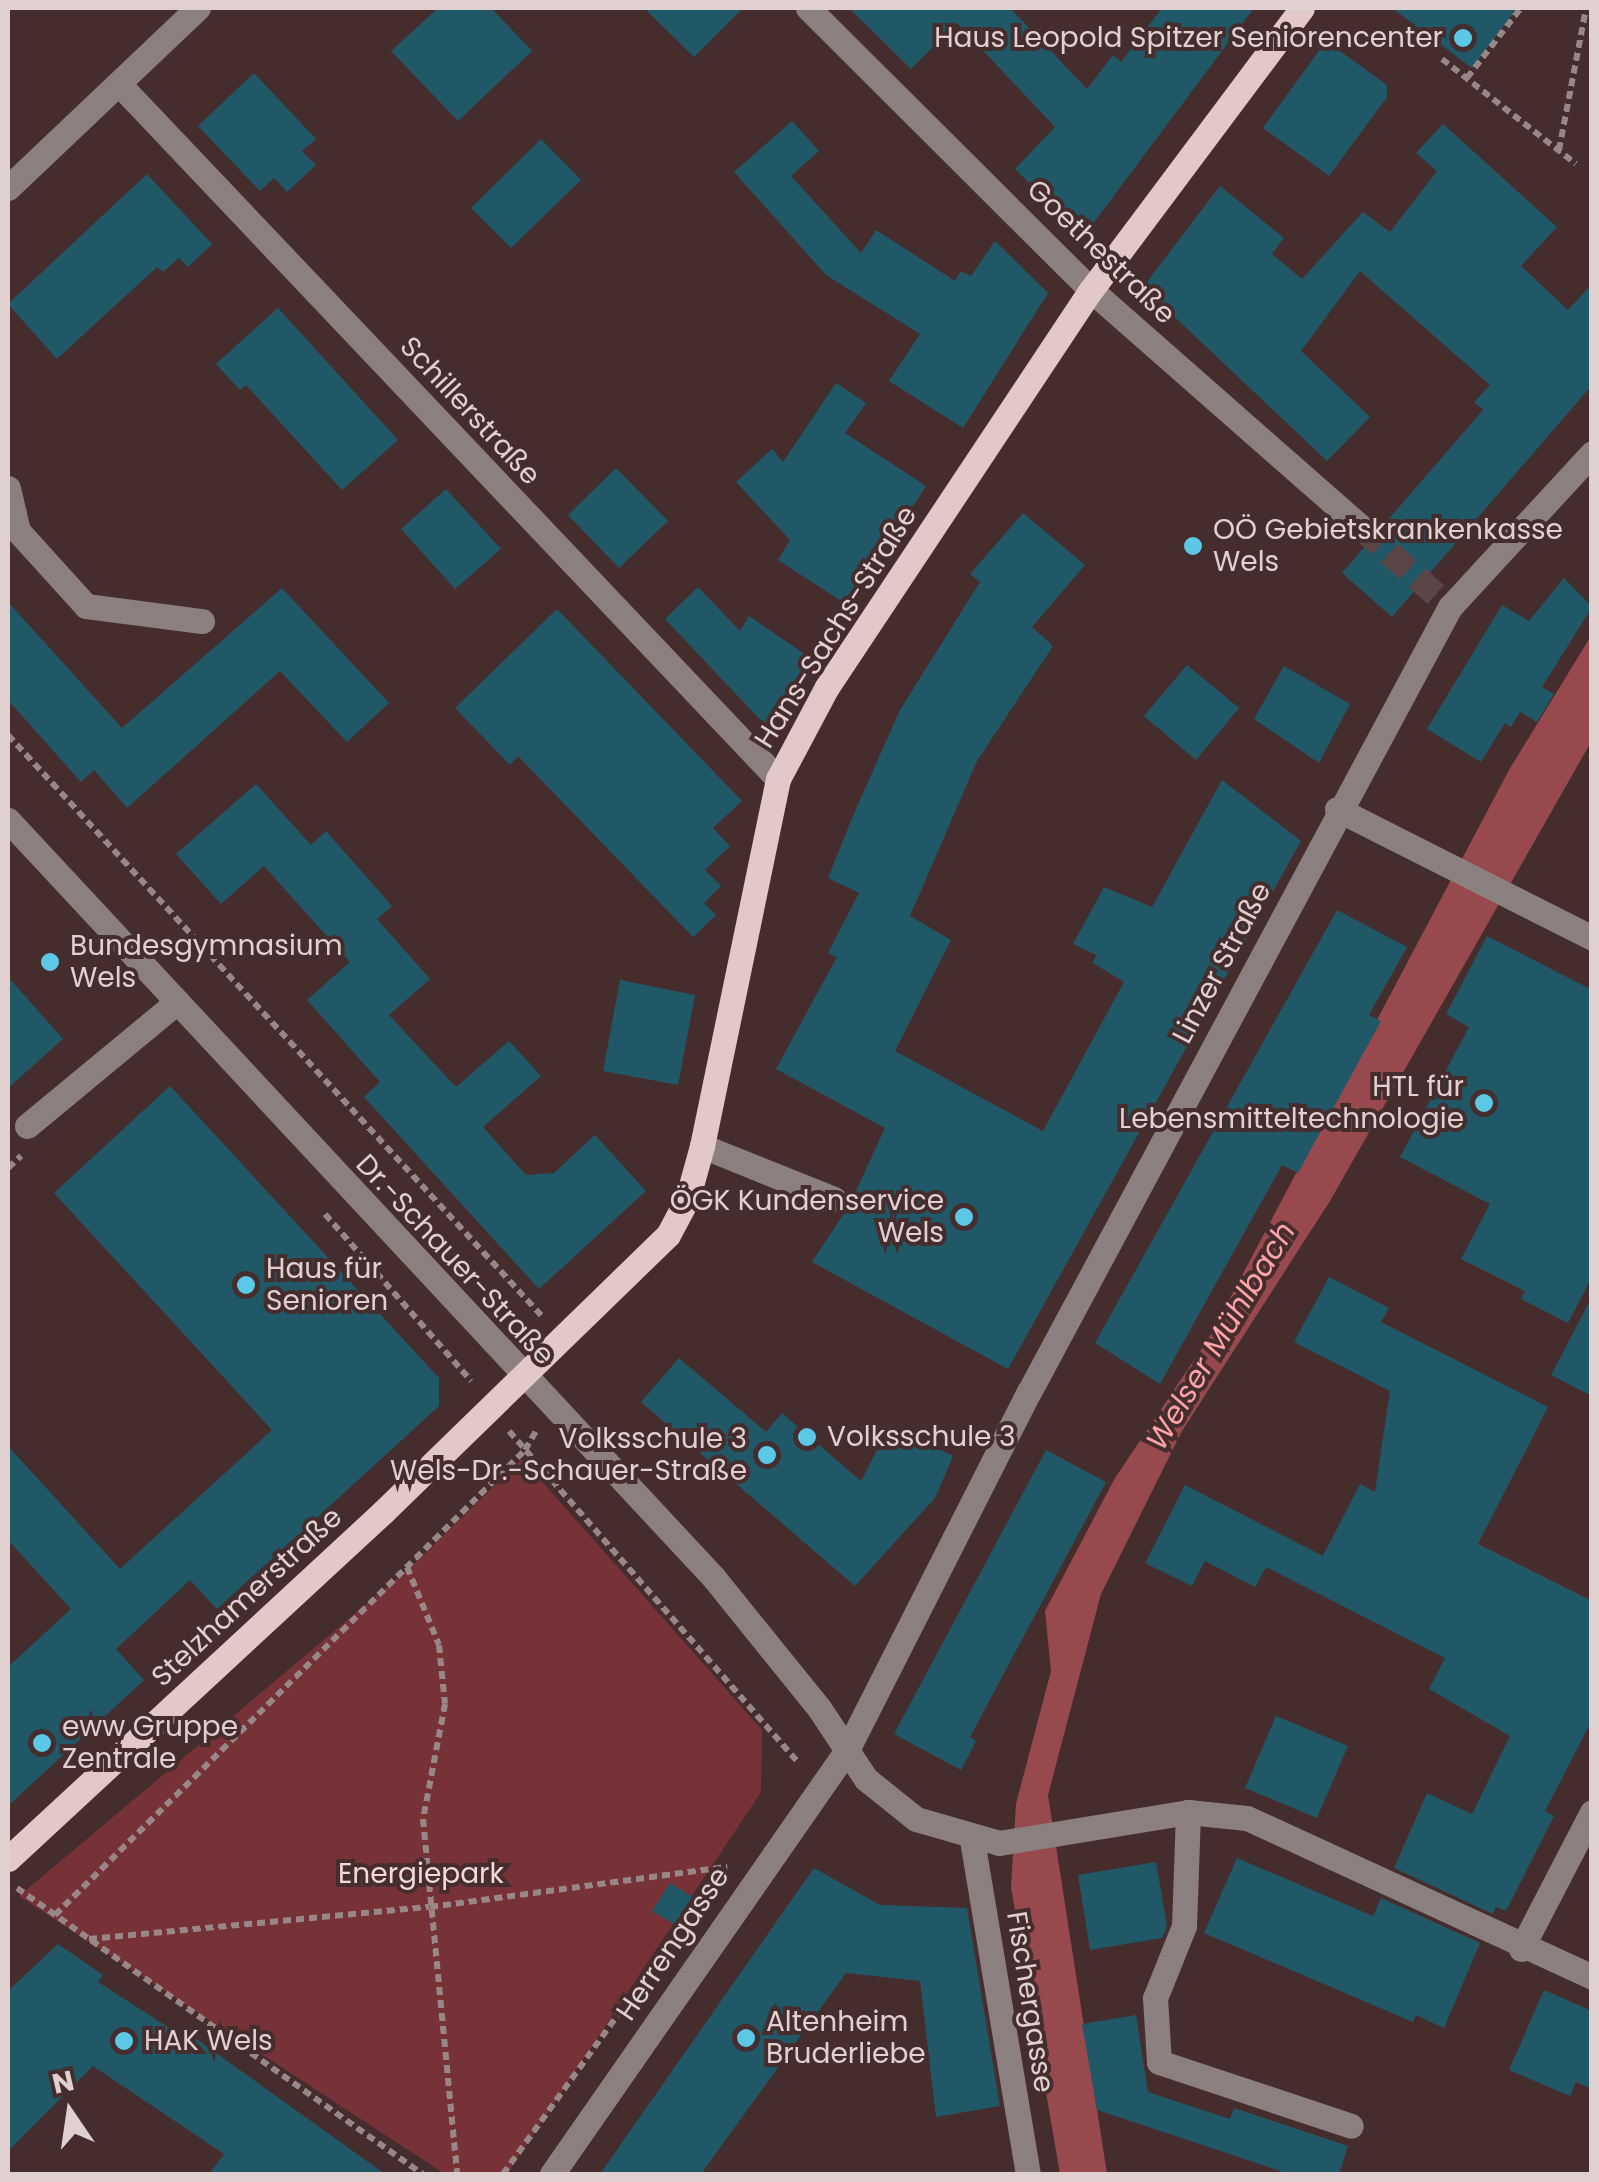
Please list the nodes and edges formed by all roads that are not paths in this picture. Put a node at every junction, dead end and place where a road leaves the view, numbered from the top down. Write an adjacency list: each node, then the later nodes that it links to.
1 (198, 8): 4 (street)
2 (808, 8): 6 (street, Goethestraße)
3 (1302, 8): 6 (main road, Hans-Sachs-Straße)
4 (118, 84): 5 (street); 11 (street, Schillerstraße)
5 (8, 188)
6 (1091, 290): 9 (street, Goethestraße); 11 (main road, Hans-Sachs-Straße)
7 (1592, 453): 12 (street, Linzer Straße)
8 (8, 488): 10 (street)
9 (1362, 528)
10 (202, 621)
11 (778, 779): 17 (main road, Hans-Sachs-Straße)
12 (1337, 810): 14 (street); 20 (street, Linzer Straße)
13 (8, 820): 15 (street, Dr.-Schauer-Straße)
14 (1592, 938)
15 (176, 1002): 16 (street); 19 (street, Dr.-Schauer-Straße)
16 (27, 1126)
17 (702, 1146): 18 (street); 19 (main road, Hans-Sachs-Straße)
18 (834, 1199)
19 (523, 1375): 20 (street, Dr.-Schauer-Straße); 24 (main road, Stelzhamerstraße)
20 (847, 1750): 23 (street, Dr.-Schauer-Straße); 28 (street, Herrengasse)
21 (1188, 1812): 23 (street, Dr.-Schauer-Straße); 25 (street, Dr.-Schauer-Straße); 27 (street)
22 (1592, 1812): 25 (street)
23 (972, 1840): 29 (street, Fischergasse)
24 (8, 1859)
25 (1521, 1949): 26 (street, Dr.-Schauer-Straße)
26 (1592, 1977)
27 (1351, 2126)
28 (552, 2174)
29 (1028, 2174)

